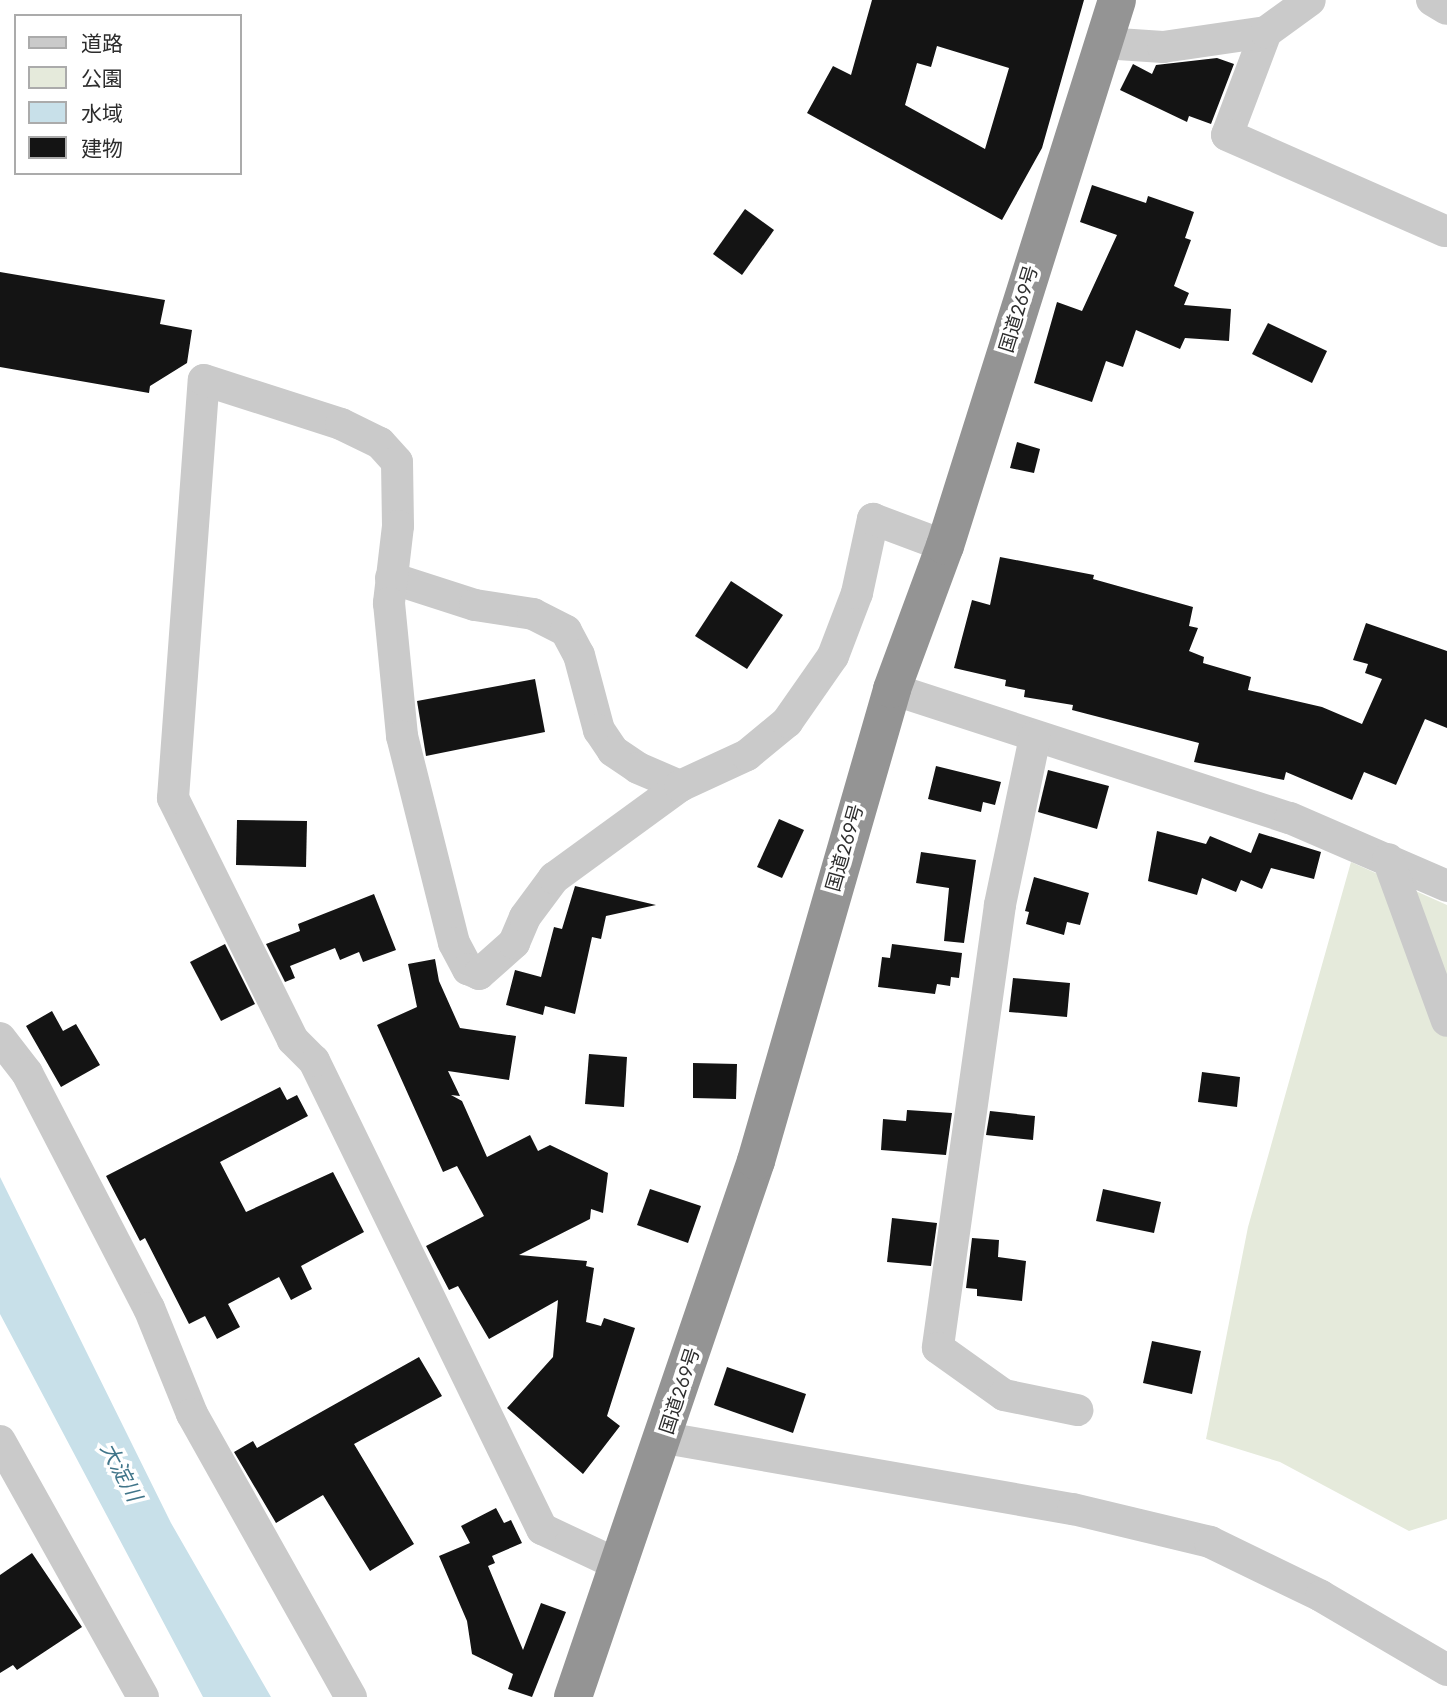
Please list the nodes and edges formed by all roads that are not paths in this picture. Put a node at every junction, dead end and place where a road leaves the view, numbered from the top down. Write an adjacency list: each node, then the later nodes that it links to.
1 (1117, 0): 6 (highway, 国道269号)
2 (1310, 0): 5 (street)
3 (1432, 0): 4 (street)
4 (1447, 9)
5 (1266, 32): 6 (street); 7 (street)
6 (1103, 43): 8 (highway, 国道269号)
7 (1445, 231)
8 (945, 546): 10 (highway, 国道269号); 12 (street)
9 (391, 578): 12 (street); 12 (street); 20 (street)
10 (892, 688): 11 (street); 18 (highway, 国道269号)
11 (1035, 737): 13 (street); 17 (street)
12 (680, 786)
13 (1388, 859): 14 (street); 15 (street)
14 (1447, 886)
15 (1447, 1021)
16 (0, 1038): 23 (street)
17 (1077, 1410)
18 (665, 1438): 20 (highway, 国道269号); 21 (street)
19 (0, 1441): 22 (street)
20 (621, 1566): 24 (highway, 国道269号)
21 (1447, 1670)
22 (143, 1697)
23 (351, 1697)
24 (573, 1697)

